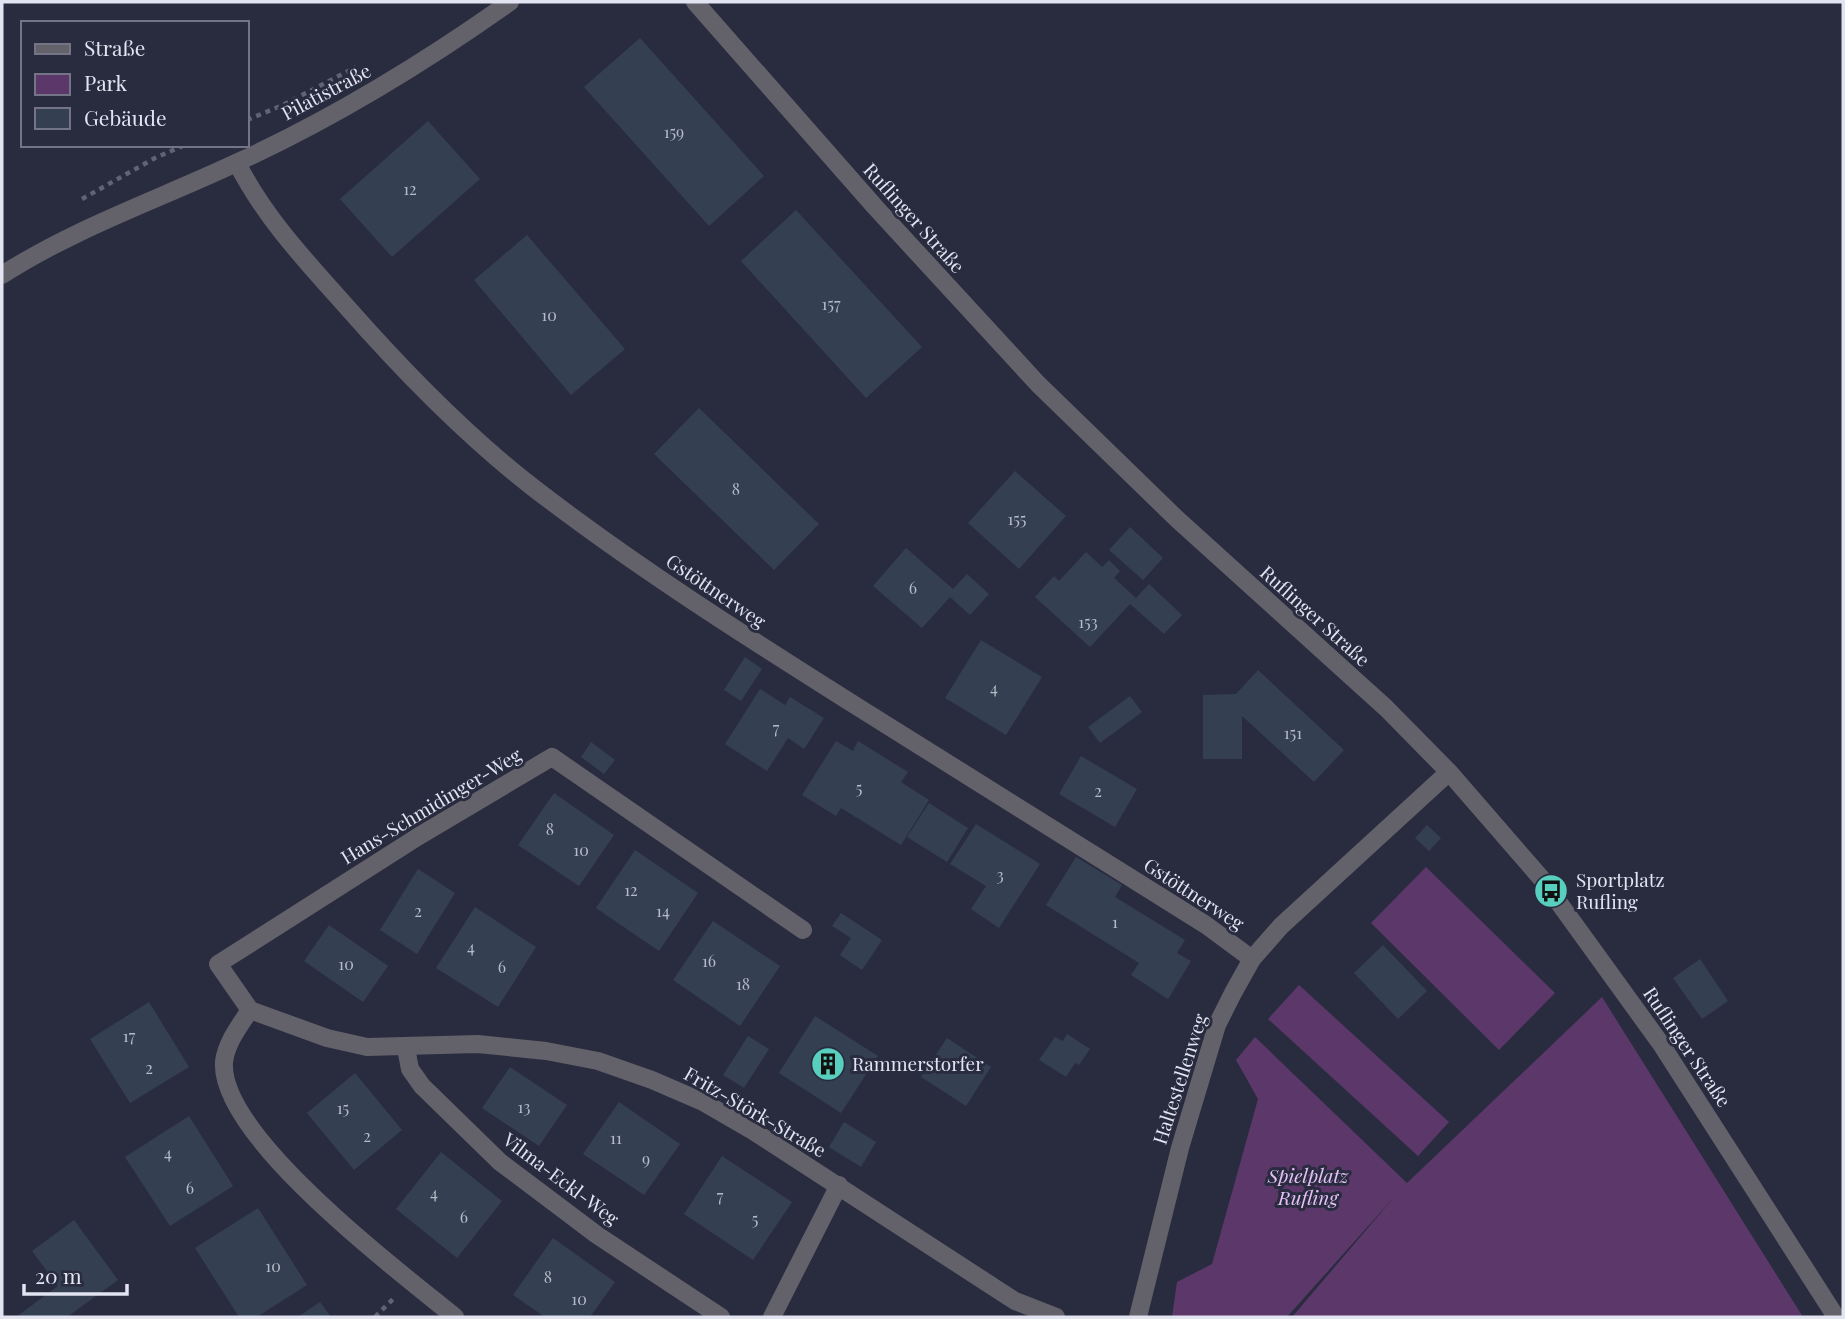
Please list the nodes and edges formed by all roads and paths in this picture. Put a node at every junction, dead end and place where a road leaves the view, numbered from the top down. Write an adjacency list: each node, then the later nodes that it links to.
1 (510, 2): 6 (street, Pilatistraße)
2 (695, 2): 9 (street, Ruflinger Straße)
3 (364, 63): 4 (path)
4 (248, 120)
5 (180, 147): 7 (path)
6 (237, 163): 8 (street, Pilatistraße); 11 (street, Gstöttnerweg)
7 (72, 204)
8 (2, 275)
9 (1449, 772): 11 (street, Haltestellenweg); 20 (street, Ruflinger Straße)
10 (803, 930): 12 (street, Hans-Schmidinger-Weg)
11 (1252, 959): 19 (street, Haltestellenweg)
12 (250, 1010): 13 (street, Fritz-Störk-Straße); 15 (street)
13 (405, 1048): 14 (street, Fritz-Störk-Straße); 16 (street, Vilma-Eckl-Weg)
14 (839, 1185): 17 (street); 18 (street, Fritz-Störk-Straße)
15 (456, 1317)
16 (721, 1317)
17 (772, 1317)
18 (1056, 1317)
19 (1138, 1317)
20 (1836, 1317)

